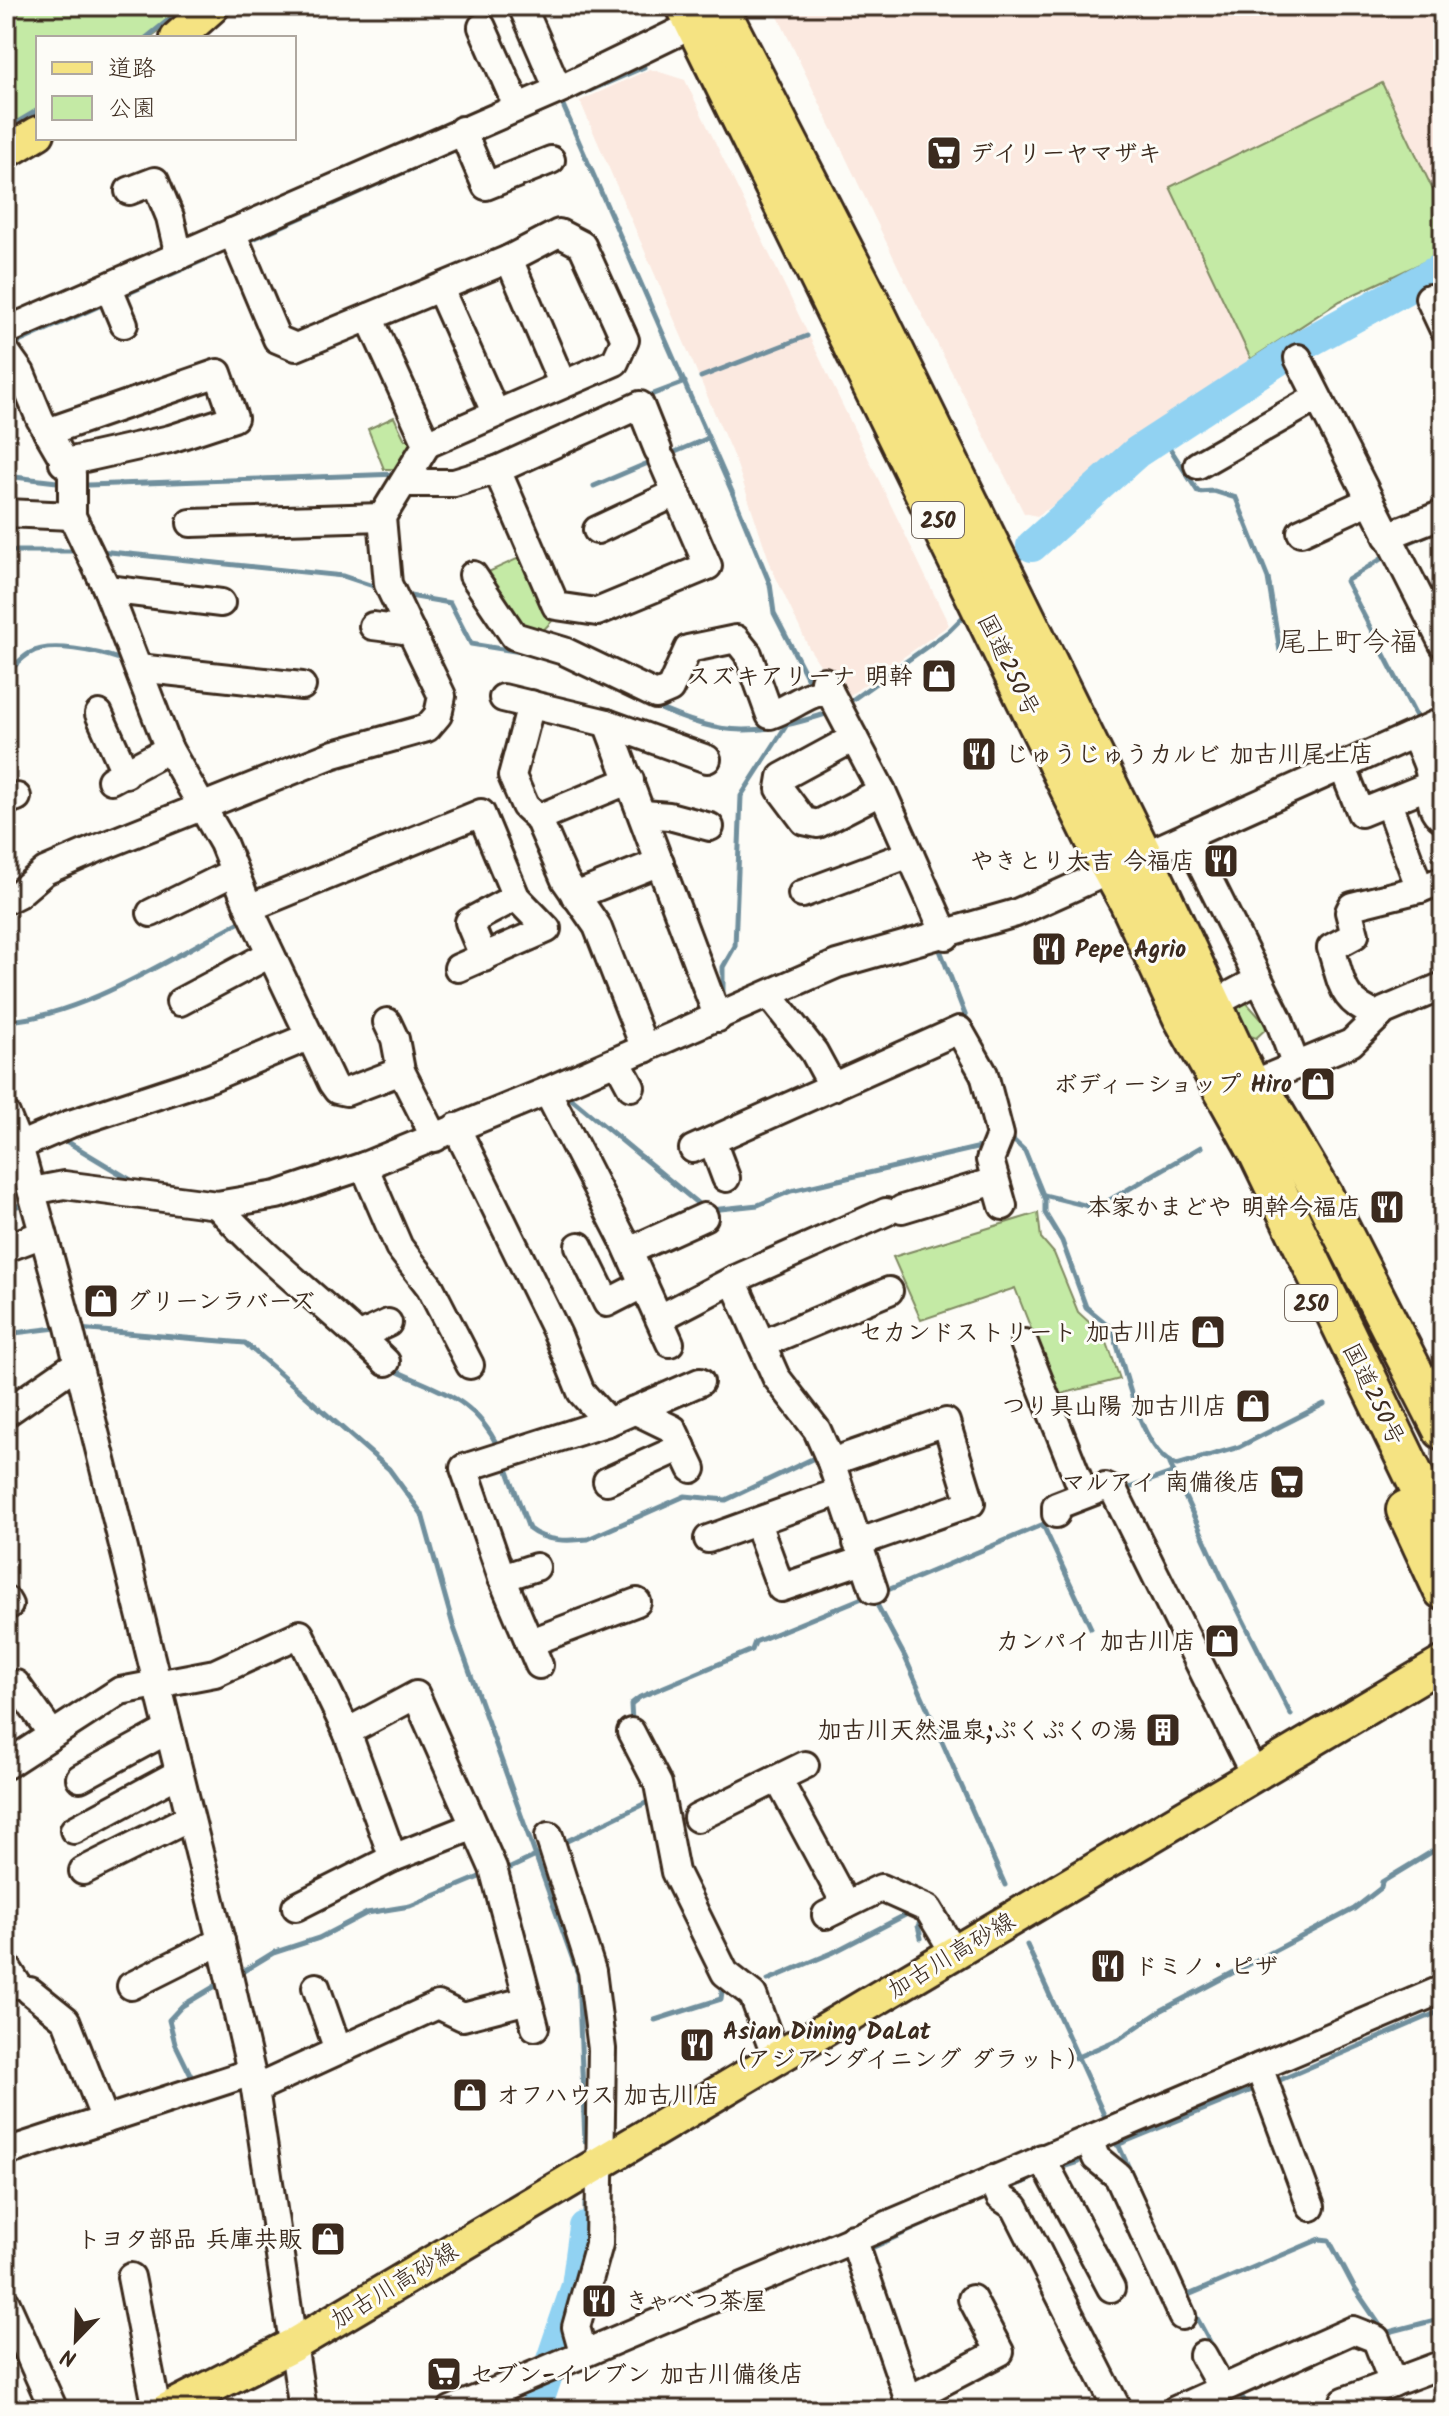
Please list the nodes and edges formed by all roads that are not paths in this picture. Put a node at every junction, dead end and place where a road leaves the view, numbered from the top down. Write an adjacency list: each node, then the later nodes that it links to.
1 (213, 6): 5 (main road)
2 (522, 6): 6 (street)
3 (704, 12): 6 (street); 76 (highway, 国道250号 / 250)
4 (482, 27): 7 (street)
5 (179, 36)
6 (558, 89): 7 (street)
7 (517, 106): 9 (street)
8 (36, 134): 10 (main road)
9 (466, 141): 11 (street); 13 (street)
10 (6, 152)
11 (551, 160)
12 (129, 191): 14 (street)
13 (232, 232): 14 (street); 18 (street)
14 (179, 256): 20 (street)
15 (509, 259): 16 (street); 23 (street); 23 (street)
16 (440, 289): 18 (street); 25 (street)
17 (1429, 298): 19 (street)
18 (369, 317): 27 (street)
19 (1443, 328)
20 (6, 331)
21 (6, 352): 26 (street)
22 (1298, 358): 24 (street)
23 (562, 383): 25 (street)
24 (1316, 398): 29 (street); 33 (street)
25 (495, 412): 27 (street)
26 (47, 432): 28 (street); 28 (street)
27 (427, 444): 31 (street)
28 (63, 463): 36 (street)
29 (1198, 465)
30 (497, 470): 31 (street); 32 (street); 45 (street)
31 (408, 477): 37 (street)
32 (676, 493): 39 (street); 45 (street)
33 (1369, 501): 40 (street); 41 (street)
34 (6, 513): 36 (street)
35 (1443, 514): 41 (street)
36 (72, 516): 42 (street)
37 (382, 517): 38 (street); 47 (street)
38 (191, 523)
39 (597, 530)
40 (1301, 532)
41 (1387, 536): 48 (street)
42 (107, 589): 44 (street); 50 (street)
43 (477, 591): 49 (street)
44 (221, 603)
45 (556, 606): 49 (street)
46 (373, 626): 47 (street)
47 (411, 631): 68 (street)
48 (1443, 644)
49 (571, 655): 58 (street)
50 (138, 668): 51 (street); 59 (street)
51 (302, 686)
52 (503, 698): 53 (street)
53 (531, 704): 56 (street); 63 (street)
54 (99, 714): 59 (street)
55 (1443, 721): 57 (street)
56 (607, 723): 61 (street); 64 (street)
57 (1413, 735): 62 (street); 65 (street)
58 (854, 738): 66 (street); 66 (street)
59 (169, 749): 68 (street)
60 (493, 757): 63 (street)
61 (707, 759)
62 (1343, 768): 67 (street); 73 (street)
63 (512, 776): 70 (street)
64 (630, 780): 69 (street); 70 (street)
65 (1430, 785): 67 (street); 71 (street)
66 (882, 791): 74 (street)
67 (1388, 803): 78 (street)
68 (202, 806): 77 (street); 82 (street)
69 (643, 814): 72 (street); 75 (street)
70 (538, 818): 80 (street)
71 (1443, 819)
72 (710, 827)
73 (1187, 836): 76 (street); 89 (street)
74 (910, 854): 79 (street); 85 (street)
75 (660, 862): 80 (street); 95 (street)
76 (1126, 862): 85 (street); 93 (highway, 国道250号 / 250)
77 (234, 872): 83 (street); 84 (street)
78 (1431, 884): 94 (street)
79 (802, 894)
80 (575, 896): 98 (street)
81 (516, 897): 84 (street); 87 (street); 87 (street)
82 (6, 900)
83 (160, 902)
84 (249, 908): 86 (street)
85 (946, 936): 92 (street)
86 (270, 954): 91 (street); 97 (street)
87 (484, 958): 88 (street)
88 (458, 968)
89 (1258, 980): 93 (street); 100 (street)
90 (1443, 986): 94 (street)
91 (192, 989)
92 (770, 996): 95 (street); 104 (street)
93 (1197, 1010): 102 (highway, 250); 136 (highway, 国道250号 / 250); 150 (highway, 250)
94 (1379, 1016): 100 (street)
95 (718, 1018): 98 (street)
96 (398, 1035): 101 (street)
97 (308, 1037): 101 (street); 108 (street)
98 (645, 1049): 99 (street)
99 (617, 1061): 103 (street); 105 (street)
100 (1296, 1066): 102 (street)
101 (401, 1071): 107 (street)
102 (1257, 1082): 136 (highway, 250)
103 (631, 1087)
104 (833, 1087): 110 (street); 111 (street)
105 (547, 1091): 107 (street); 119 (street)
106 (6, 1114): 108 (street)
107 (446, 1132): 109 (street); 135 (street)
108 (19, 1146): 112 (street)
109 (364, 1166): 113 (street); 131 (street)
110 (726, 1178)
111 (995, 1181): 114 (street); 120 (street)
112 (32, 1191): 113 (street); 116 (street)
113 (217, 1205): 125 (street)
114 (1003, 1206)
115 (704, 1217): 119 (street)
116 (43, 1234): 118 (street); 130 (street)
117 (579, 1246): 121 (street)
118 (6, 1248)
119 (629, 1251): 121 (street)
120 (733, 1280): 123 (street); 128 (street)
121 (644, 1284): 123 (street)
122 (889, 1291): 128 (street)
123 (660, 1318): 126 (street)
124 (388, 1323): 125 (street)
125 (360, 1336): 129 (street)
126 (670, 1343)
127 (1024, 1343): 141 (street)
128 (762, 1344): 137 (street)
129 (386, 1362)
130 (75, 1365): 134 (street); 154 (street)
131 (470, 1365)
132 (700, 1382): 133 (street)
133 (634, 1410): 135 (street); 138 (street)
134 (6, 1413)
135 (608, 1422): 148 (street)
136 (1424, 1446): 139 (highway, 国道250号 / 250); 144 (highway, 国道250号 / 250)
137 (831, 1462): 140 (street); 146 (street)
138 (607, 1481)
139 (1443, 1488)
140 (839, 1492): 143 (street); 146 (street)
141 (1084, 1494): 142 (street); 162 (street)
142 (1056, 1514)
143 (757, 1523): 145 (street); 146 (street)
144 (1443, 1536)
145 (708, 1539)
146 (860, 1552): 149 (street)
147 (536, 1567): 148 (street)
148 (502, 1578): 151 (street)
149 (874, 1590)
150 (1443, 1590)
151 (637, 1602)
152 (1443, 1663): 162 (main road, 加古川高砂線)
153 (16, 1684): 158 (street)
154 (157, 1686): 155 (street); 156 (street); 158 (street)
155 (168, 1730): 161 (street); 163 (street)
156 (347, 1732): 167 (street); 169 (street)
157 (631, 1732): 180 (street)
158 (52, 1734): 159 (street)
159 (6, 1765)
160 (805, 1765): 164 (street)
161 (179, 1773): 165 (street); 165 (street)
162 (1254, 1774): 172 (main road, 加古川高砂線)
163 (80, 1778)
164 (778, 1779): 166 (street); 172 (street)
165 (189, 1818): 171 (street)
166 (697, 1818)
167 (474, 1826): 169 (street); 177 (street)
168 (549, 1836): 187 (street)
169 (393, 1858): 170 (street)
170 (296, 1907)
171 (221, 1941): 174 (street); 182 (street)
172 (955, 1954): 180 (main road, 加古川高砂線)
173 (18, 1981): 183 (street)
174 (131, 1986)
175 (316, 1987): 179 (street)
176 (1443, 1989): 181 (street)
177 (528, 2000): 178 (street); 179 (street)
178 (535, 2027)
179 (338, 2050): 182 (street)
180 (776, 2058): 187 (main road, 加古川高砂線)
181 (1259, 2067): 184 (street); 189 (street)
182 (252, 2081): 183 (street); 196 (street)
183 (105, 2120): 185 (street)
184 (1089, 2139): 186 (street); 195 (street)
185 (6, 2152)
186 (1042, 2158): 188 (street); 192 (street)
187 (602, 2162): 196 (main road, 加古川高砂線); 197 (street)
188 (993, 2179): 190 (street); 209 (street)
189 (1311, 2207)
190 (853, 2238): 197 (street); 203 (street)
191 (131, 2277): 205 (street)
192 (1099, 2281)
193 (972, 2299): 203 (street)
194 (6, 2303): 204 (street)
195 (1182, 2316)
196 (293, 2345): 206 (main road, 加古川高砂線); 207 (street)
197 (582, 2353): 208 (street)
198 (1203, 2355): 201 (street)
199 (1443, 2364): 200 (street)
200 (1393, 2383): 201 (street); 202 (street)
201 (1222, 2389): 210 (street)
202 (1344, 2401)
203 (910, 2405)
204 (54, 2410)
205 (157, 2410)
206 (166, 2410)
207 (303, 2410)
208 (451, 2410)
209 (1118, 2410)
210 (1175, 2410)

